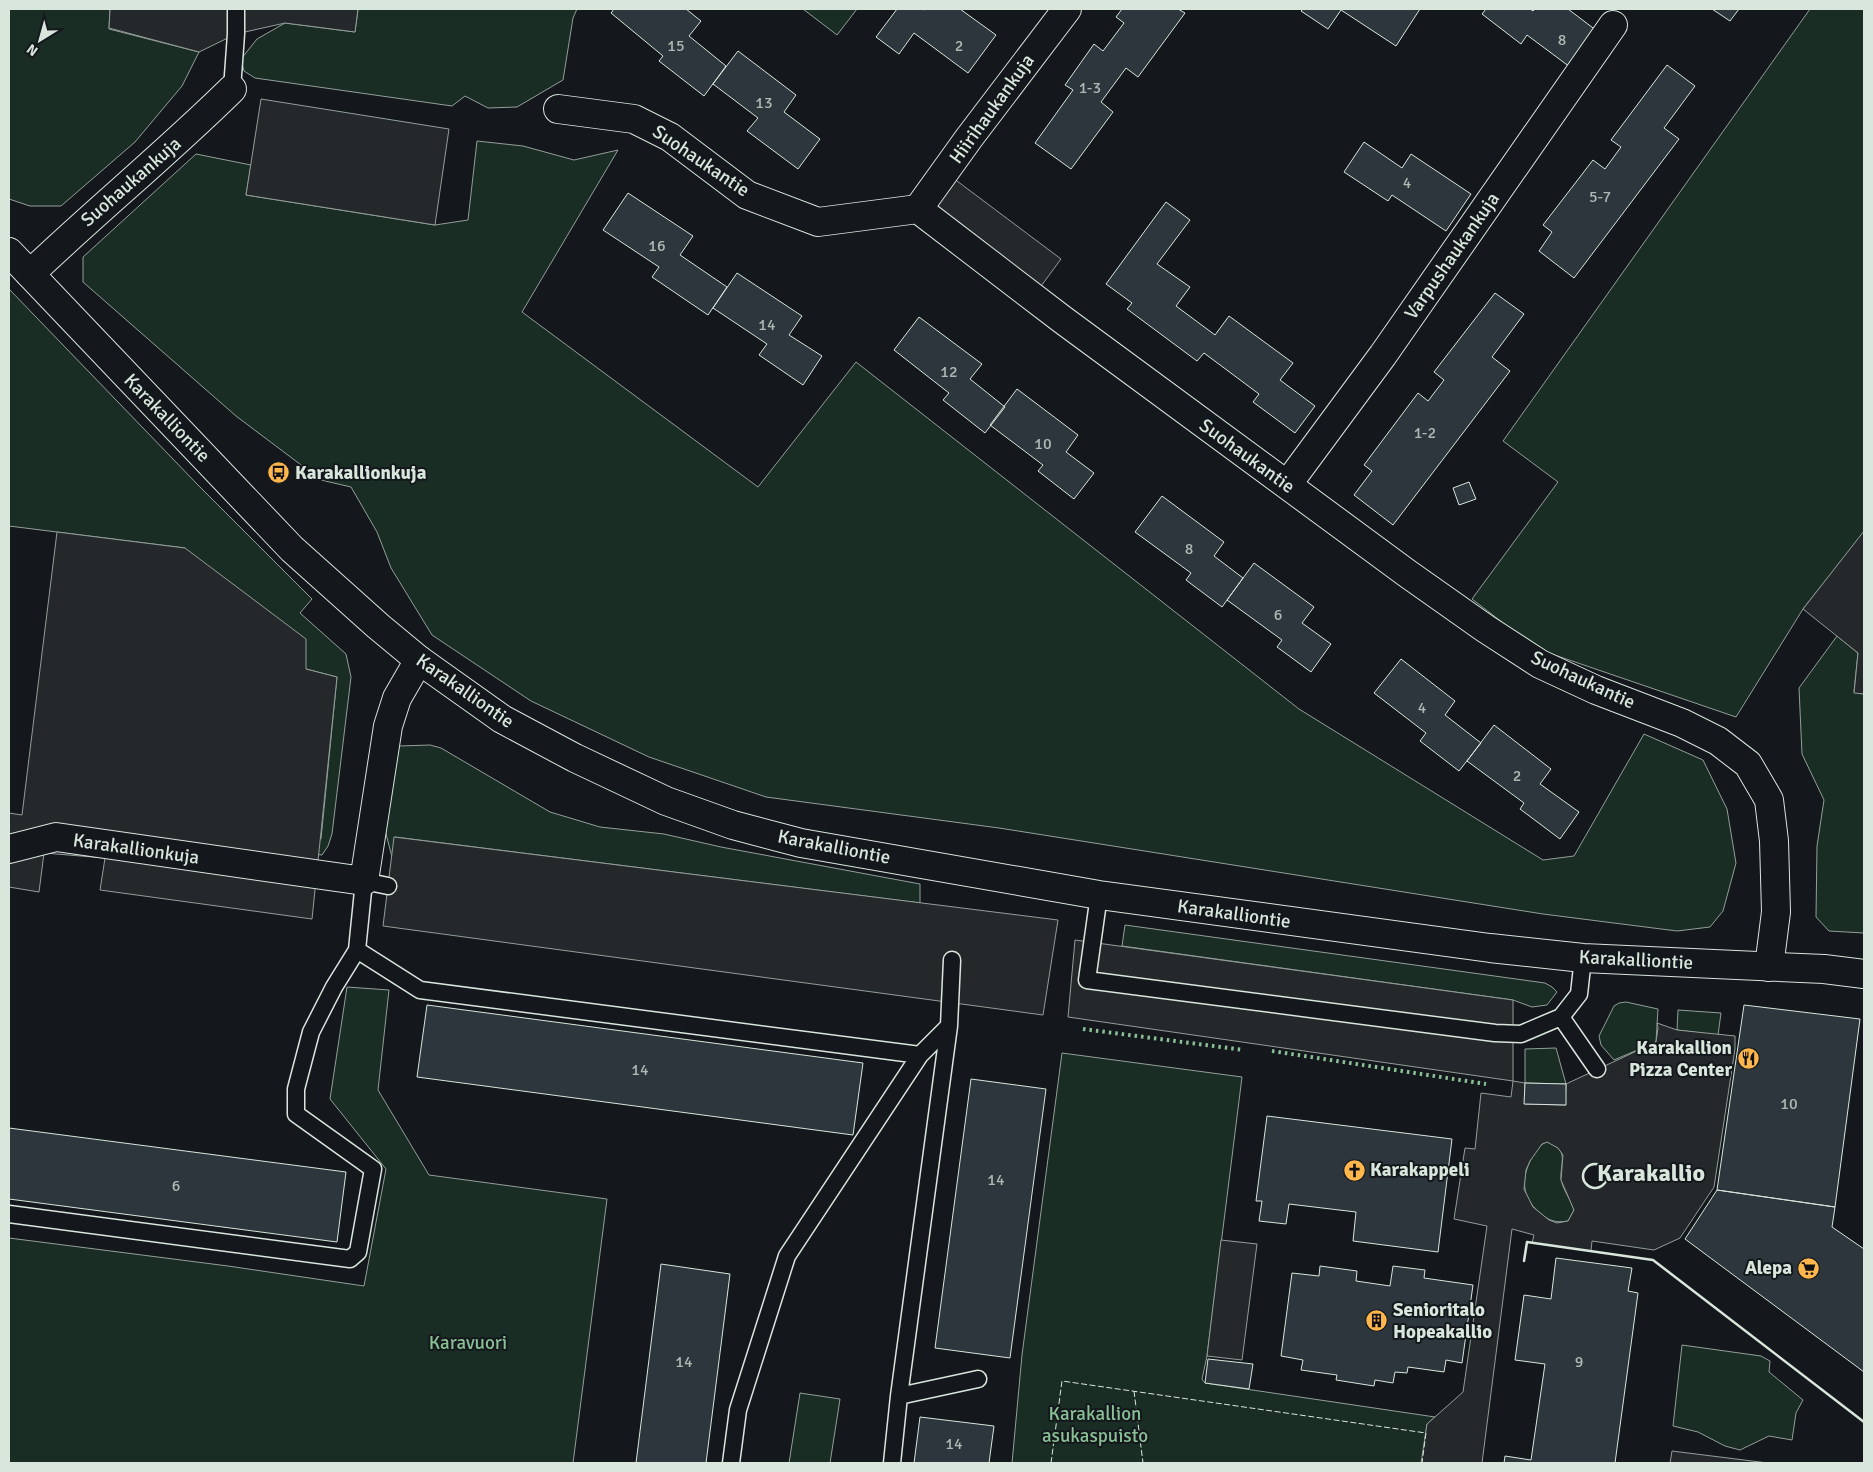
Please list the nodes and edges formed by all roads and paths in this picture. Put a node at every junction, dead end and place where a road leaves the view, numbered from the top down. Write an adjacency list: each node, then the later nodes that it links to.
1 (236, 9): 4 (lane)
2 (1067, 9): 6 (street, Hiirihaukankuja)
3 (1613, 25): 9 (street, Varpushaukankuja)
4 (232, 89): 8 (street, Suohaukankuja)
5 (558, 109): 6 (street, Suohaukantie)
6 (918, 209): 9 (street, Suohaukantie)
7 (9, 252): 8 (street, Karakalliontie)
8 (30, 274): 10 (street, Karakalliontie)
9 (1287, 485): 17 (street, Suohaukantie)
10 (419, 660): 12 (street); 13 (street, Karakalliontie)
11 (9, 849): 12 (street, Karakallionkuja)
12 (376, 884): 14 (lane)
13 (1099, 896): 15 (street, Karakalliontie); 19 (lane)
14 (357, 950): 21 (lane); 23 (lane)
15 (1582, 958): 17 (street, Karakalliontie); 19 (lane)
16 (952, 960): 20 (lane)
17 (1769, 968): 18 (street, Karakalliontie)
18 (1864, 974)
19 (1561, 1017): 22 (lane)
20 (949, 1026): 21 (lane); 25 (lane)
21 (920, 1055): 26 (lane)
22 (1597, 1069)
23 (9, 1214)
24 (978, 1379): 25 (lane)
25 (899, 1396): 27 (lane)
26 (731, 1463)
27 (892, 1463)

